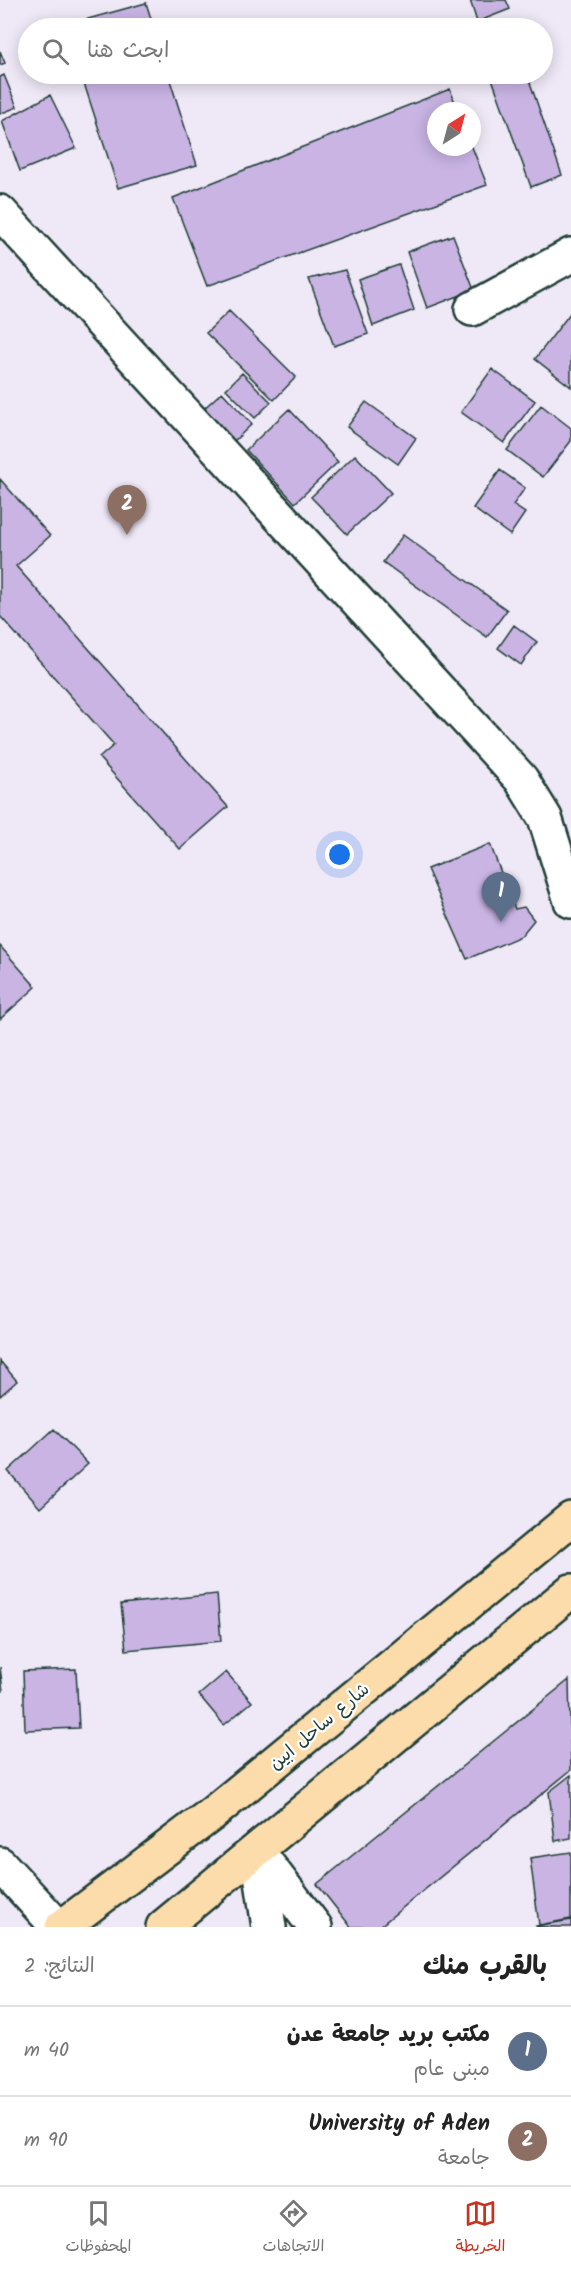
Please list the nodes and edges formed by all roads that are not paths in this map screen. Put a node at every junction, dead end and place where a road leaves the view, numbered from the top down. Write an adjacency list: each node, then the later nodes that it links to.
1 (0, 212): 4 (street)
2 (571, 255): 3 (street)
3 (472, 309)
4 (571, 901)
5 (571, 1519): 9 (highway, شارع ساحل ابين)
6 (571, 1591): 7 (highway)
7 (258, 1852): 10 (highway); 11 (street); 12 (street)
8 (0, 1864): 9 (street)
9 (60, 1927)
10 (163, 1927)
11 (269, 1927)
12 (315, 1927)

